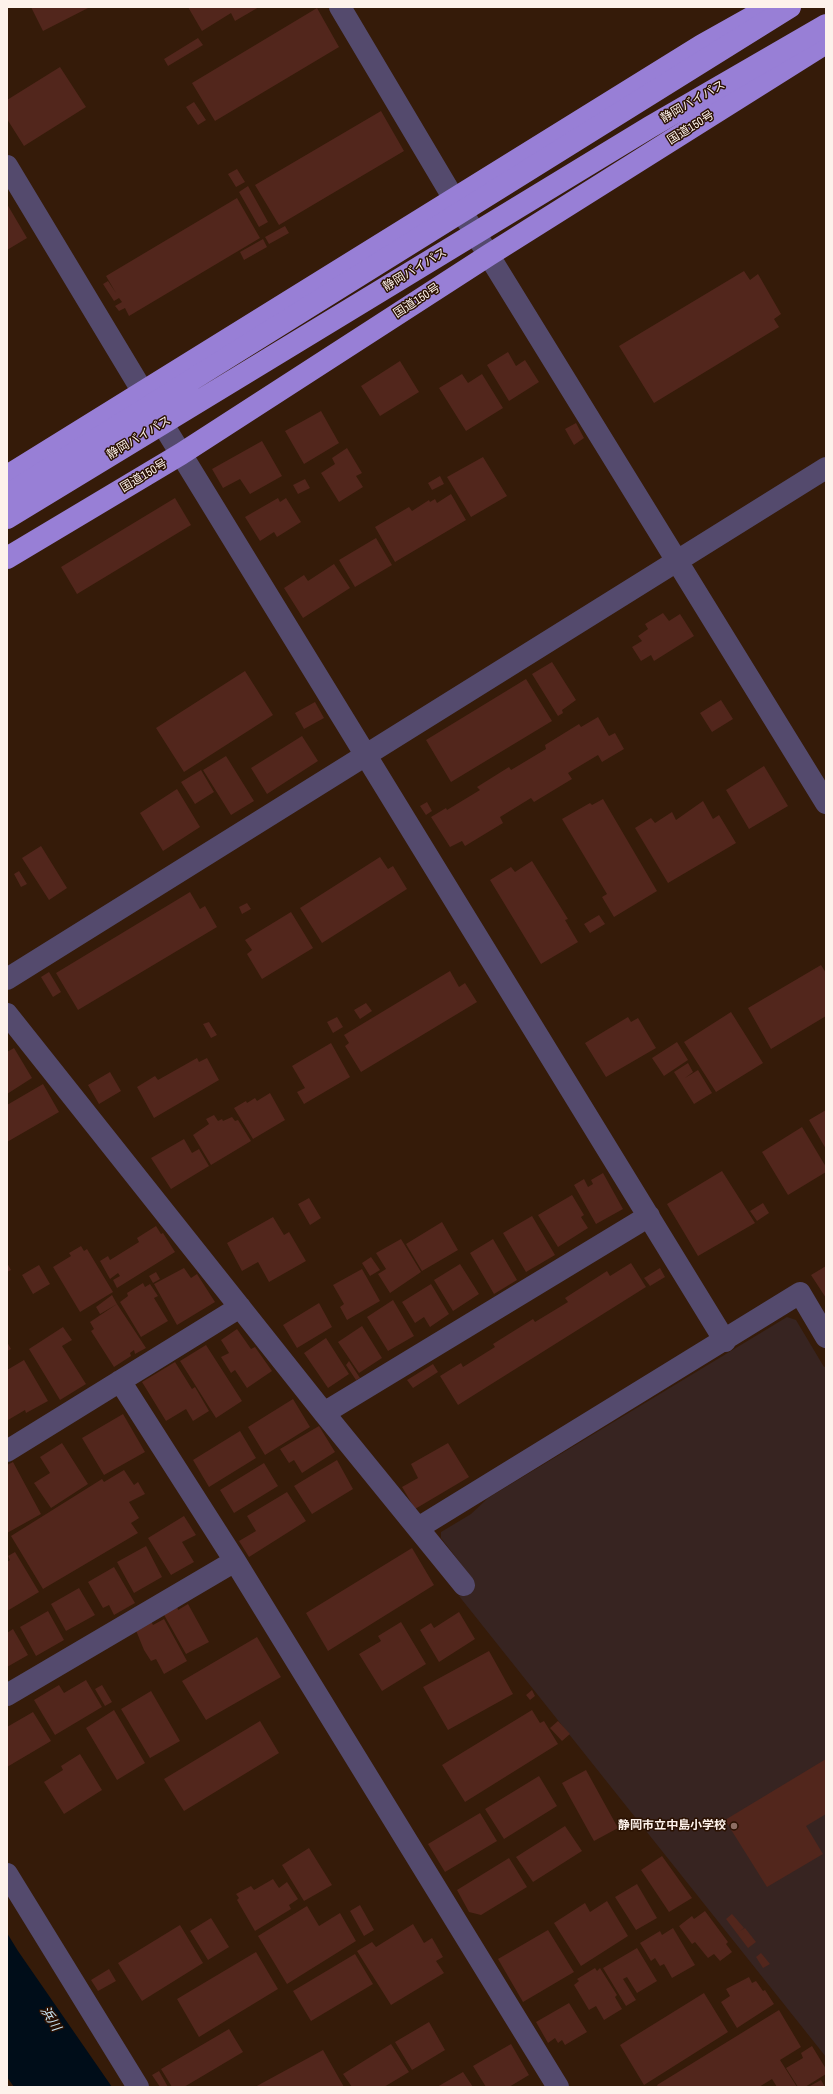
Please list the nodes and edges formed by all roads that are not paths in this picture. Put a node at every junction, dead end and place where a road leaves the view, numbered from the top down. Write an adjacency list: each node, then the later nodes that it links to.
1 (340, 7): 7 (street)
2 (770, 7): 7 (highway)
3 (790, 7): 13 (highway, 静岡バイパス, bridge)
4 (826, 25): 14 (highway, 静岡バイパス, bridge)
5 (826, 43): 8 (highway, 国道150号)
6 (7, 166): 9 (street)
7 (454, 200): 8 (street); 9 (highway)
8 (489, 255): 10 (highway, 国道150号); 16 (street)
9 (143, 392): 10 (street); 12 (highway)
10 (181, 454): 15 (highway, 国道150号); 17 (street)
11 (826, 468): 16 (street)
12 (7, 476)
13 (7, 495)
14 (7, 518)
15 (7, 558)
16 (677, 561): 17 (street); 18 (street)
17 (367, 755): 19 (street); 21 (street)
18 (826, 803)
19 (7, 979)
20 (7, 1014): 22 (street)
21 (649, 1216): 24 (street); 26 (street)
22 (240, 1307): 25 (street); 26 (street)
23 (826, 1336): 24 (street)
24 (726, 1341): 28 (street)
25 (120, 1381): 27 (street); 29 (street)
26 (324, 1413): 28 (street)
27 (7, 1451)
28 (418, 1528): 30 (street)
29 (234, 1561): 31 (street); 34 (street)
30 (464, 1585)
31 (7, 1695)
32 (7, 1874): 33 (street)
33 (138, 2087)
34 (558, 2087)

